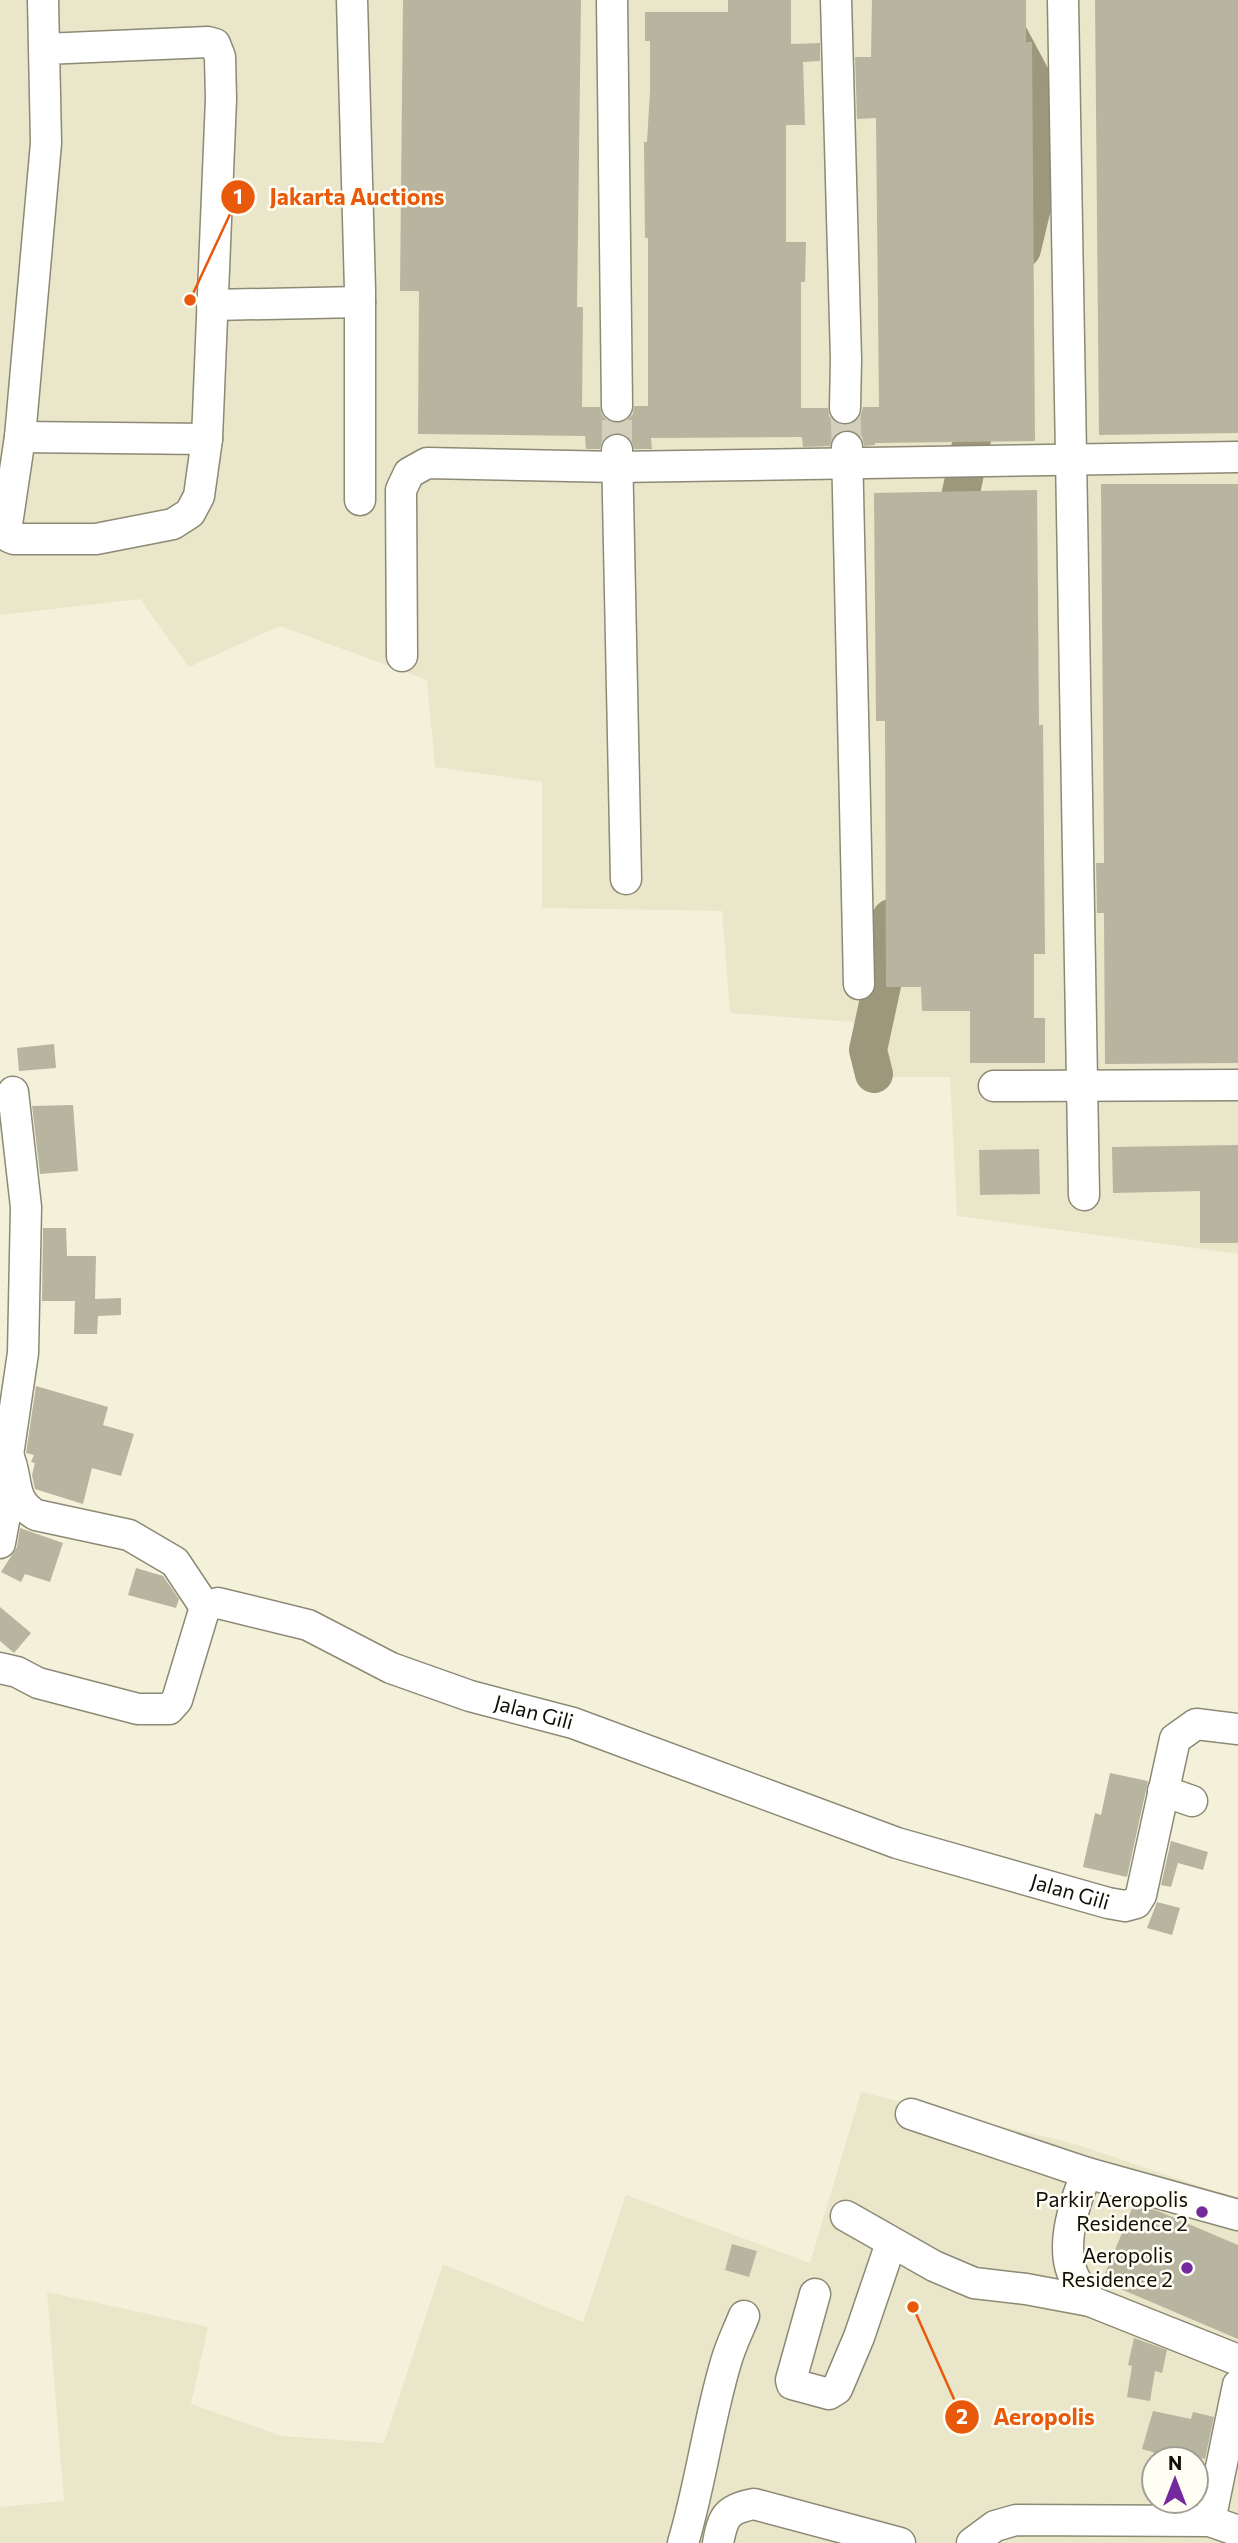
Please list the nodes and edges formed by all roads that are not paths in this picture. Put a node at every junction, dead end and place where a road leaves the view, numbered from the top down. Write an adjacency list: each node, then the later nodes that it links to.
1 (43, 0): 6 (street)
2 (352, 0): 7 (street)
3 (612, 0): 9 (street)
4 (836, 0): 10 (street)
5 (1063, 0): 16 (street)
6 (44, 49): 8 (street); 11 (street)
7 (360, 302): 8 (street); 17 (street)
8 (212, 305): 12 (street)
9 (617, 406)
10 (845, 408)
11 (20, 437): 12 (street); 12 (street)
12 (207, 439)
13 (847, 455): 15 (street); 16 (street); 20 (street)
14 (1238, 457): 16 (street)
15 (617, 459): 18 (street); 19 (street)
16 (1070, 459): 23 (street)
17 (360, 500)
18 (402, 656)
19 (626, 879)
20 (859, 984)
21 (1238, 1084): 23 (street)
22 (994, 1086): 23 (street)
23 (1082, 1086): 26 (street)
24 (13, 1092): 25 (street)
25 (10, 1138): 27 (street)
26 (1084, 1195)
27 (13, 1207): 28 (street)
28 (11, 1353): 29 (street)
29 (4, 1455): 30 (street); 31 (street)
30 (0, 1543)
31 (205, 1607): 32 (street); 34 (street, Jalan Gili)
32 (0, 1668)
33 (1238, 1729): 34 (street)
34 (1163, 1791): 35 (street)
35 (1192, 1801)
36 (911, 2114): 37 (street)
37 (1087, 2173): 38 (street); 42 (street)
38 (1238, 2215)
39 (846, 2216): 40 (street)
40 (891, 2243): 41 (street); 42 (street)
41 (815, 2294)
42 (1090, 2301): 44 (street)
43 (744, 2316): 47 (street)
44 (1238, 2360)
45 (1238, 2385): 46 (street)
46 (1224, 2526): 50 (street)
47 (683, 2543)
48 (718, 2543): 49 (street)
49 (900, 2543)
50 (972, 2543)

